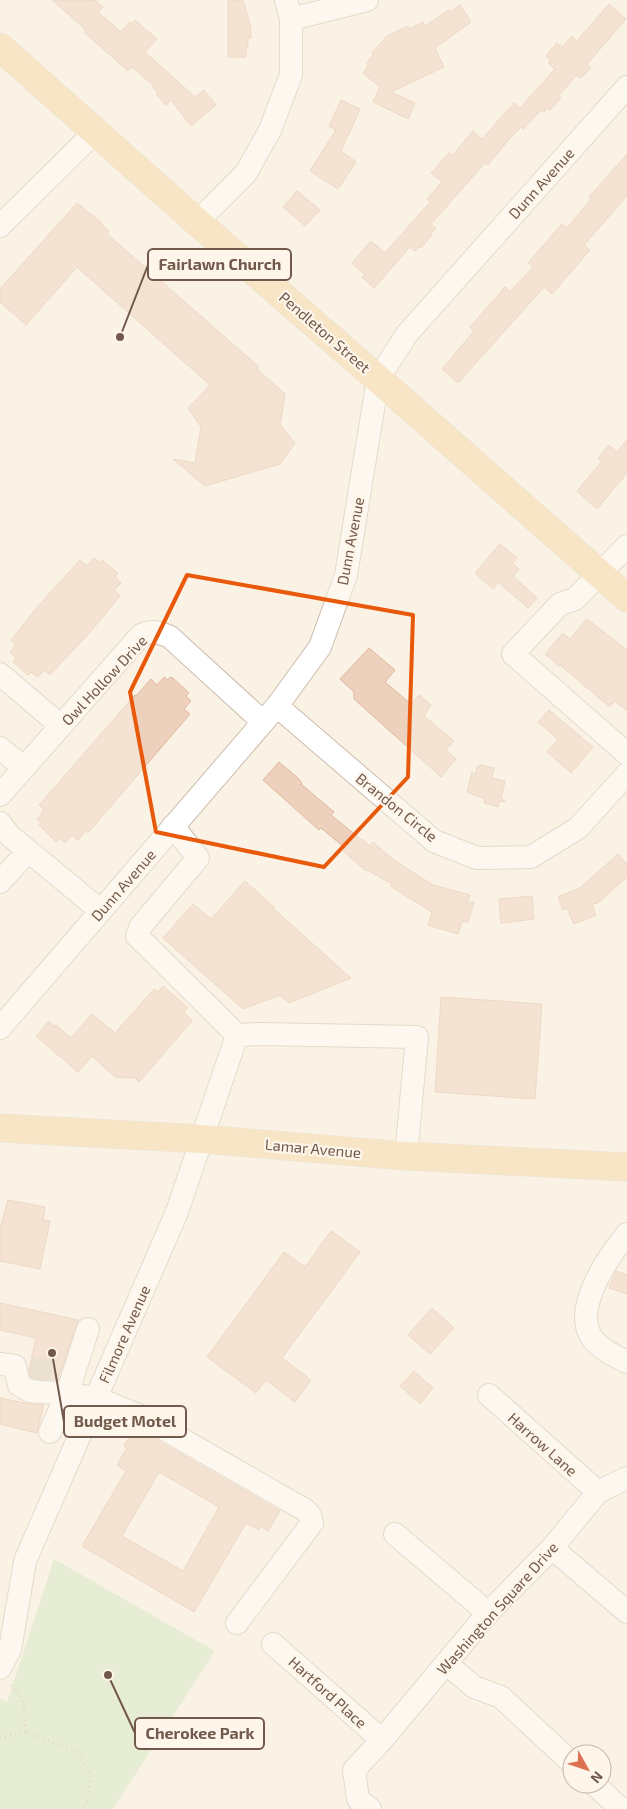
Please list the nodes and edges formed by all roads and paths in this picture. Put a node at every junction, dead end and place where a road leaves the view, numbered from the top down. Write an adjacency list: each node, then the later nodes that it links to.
1 (367, 0): 2 (street)
2 (289, 9): 6 (street)
3 (0, 47): 5 (main road, Pendleton Street)
4 (627, 87): 8 (street, Dunn Avenue)
5 (95, 132): 6 (main road, Pendleton Street); 7 (street)
6 (197, 222): 8 (main road, Pendleton Street)
7 (0, 226)
8 (378, 379): 10 (main road, Pendleton Street); 13 (street, Dunn Avenue)
9 (627, 546): 10 (street)
10 (600, 575): 11 (main road, Pendleton Street); 15 (street)
11 (627, 598)
12 (0, 674): 14 (street)
13 (270, 714): 14 (street, Owl Hollow Drive); 18 (street, Brandon Circle); 21 (street, Dunn Avenue)
14 (60, 726): 17 (street, Owl Hollow Drive)
15 (623, 743)
16 (0, 748): 17 (street)
17 (24, 768): 19 (street, Owl Hollow Drive)
18 (627, 774)
19 (0, 795)
20 (0, 823): 22 (street)
21 (173, 826): 24 (street, Dunn Avenue); 26 (street)
22 (28, 851): 23 (street); 24 (street)
23 (0, 882)
24 (101, 911): 25 (street, Dunn Avenue)
25 (0, 1028)
26 (237, 1035): 28 (street, Filmore Avenue); 29 (street)
27 (0, 1128): 28 (main road, Lamar Avenue)
28 (202, 1140): 29 (main road, Lamar Avenue); 37 (street, Filmore Avenue)
29 (406, 1156): 30 (main road, Lamar Avenue)
30 (627, 1167)
31 (627, 1234): 33 (street)
32 (88, 1329): 35 (street)
33 (627, 1362)
34 (15, 1366): 35 (street)
35 (68, 1381): 37 (street); 38 (street)
36 (489, 1395): 40 (street, Harrow Lane)
37 (96, 1398): 45 (street); 48 (street, Filmore Avenue)
38 (50, 1432)
39 (627, 1478): 40 (street, Washington Square Drive)
40 (598, 1492): 42 (street, Washington Square Drive)
41 (395, 1534): 44 (street)
42 (552, 1548): 43 (street); 44 (street, Washington Square Drive)
43 (627, 1612)
44 (488, 1613): 47 (street, Washington Square Drive)
45 (237, 1623)
46 (273, 1644): 51 (street, Hartford Place)
47 (446, 1663): 51 (street, Washington Square Drive); 52 (street)
48 (3, 1673): 49 (path)
49 (26, 1732): 50 (path); 54 (path)
50 (0, 1737)
51 (382, 1740): 55 (street, Washington Square Drive)
52 (562, 1754)
53 (605, 1794): 56 (street)
54 (82, 1809)
55 (370, 1809)
56 (621, 1809)

